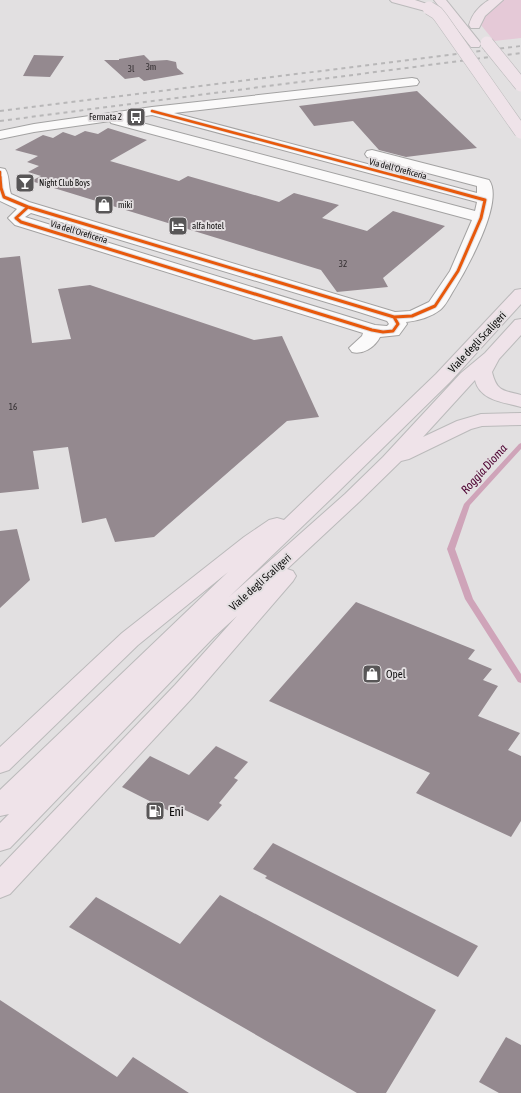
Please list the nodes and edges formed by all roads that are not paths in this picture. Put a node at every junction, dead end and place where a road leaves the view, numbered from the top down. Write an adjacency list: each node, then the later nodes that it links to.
1 (396, 0): 13 (highway, bridge)
2 (440, 0): 6 (highway)
3 (493, 2): 5 (highway)
4 (467, 15): 5 (highway)
5 (475, 25): 8 (highway, bridge)
6 (501, 80)
7 (412, 82): 9 (street)
8 (521, 85)
9 (191, 107): 10 (street, Via dell'Oreficeria); 11 (street, Via dell'Oreficeria)
10 (152, 111): 12 (street, Via dell'Oreficeria); 17 (street, Via dell'Oreficeria)
11 (229, 117)
12 (107, 118): 14 (street, Via dell'Oreficeria); 19 (street, Via dell'Oreficeria)
13 (521, 132)
14 (1, 136)
15 (360, 151): 17 (street, Via dell'Oreficeria)
16 (0, 172): 18 (street, Via dell'Oreficeria)
17 (485, 200): 19 (street, Via dell'Oreficeria)
18 (30, 207): 20 (street, Via dell'Oreficeria); 21 (street, Via dell'Oreficeria)
19 (481, 218): 23 (street, Via dell'Oreficeria)
20 (191, 256): 21 (street); 23 (street, Via dell'Oreficeria)
21 (172, 268): 25 (street, Via dell'Oreficeria)
22 (521, 294): 31 (highway, Viale degli Scaligeri)
23 (394, 317): 25 (street, Via dell'Oreficeria)
24 (521, 324): 27 (highway, Viale degli Scaligeri)
25 (372, 330): 26 (street)
26 (358, 348)
27 (491, 357): 28 (highway); 30 (highway, Viale degli Scaligeri)
28 (521, 401)
29 (521, 419): 30 (highway)
30 (390, 461): 32 (highway, Viale degli Scaligeri)
31 (329, 490): 33 (highway); 34 (highway, Viale degli Scaligeri)
32 (352, 498): 35 (highway, Viale degli Scaligeri); 36 (highway)
33 (0, 763)
34 (0, 806)
35 (0, 840)
36 (0, 886)

